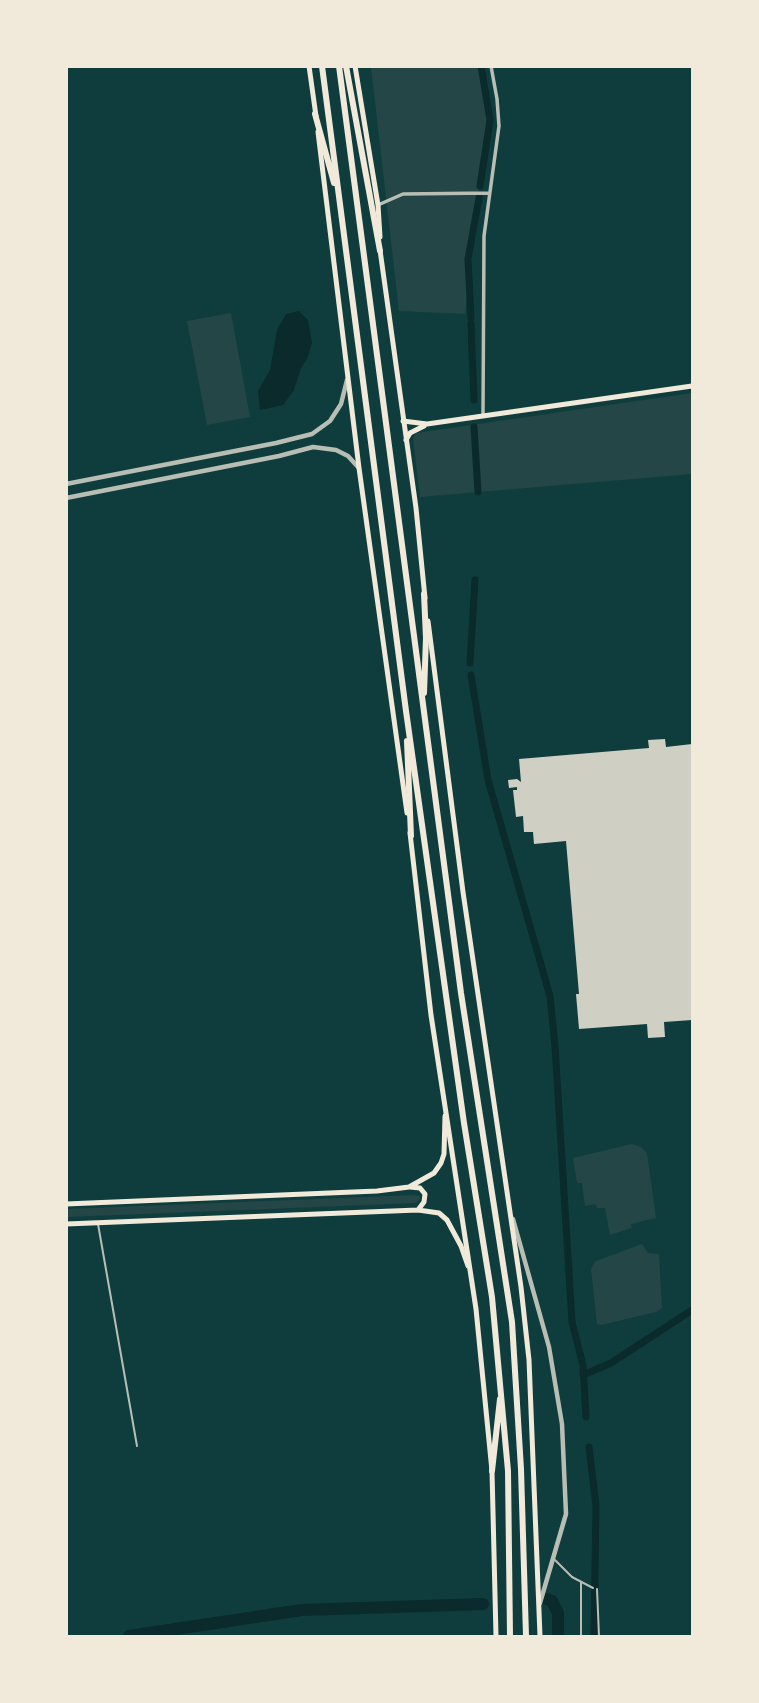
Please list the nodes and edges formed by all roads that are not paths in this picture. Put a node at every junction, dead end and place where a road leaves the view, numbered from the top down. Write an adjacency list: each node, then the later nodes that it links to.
1 (309, 66): 7 (main road)
2 (322, 66): 10 (highway)
3 (339, 66): 24 (highway)
4 (346, 66): 11 (highway)
5 (355, 66): 9 (main road)
6 (491, 66): 8 (street)
7 (316, 114): 10 (highway); 12 (main road)
8 (490, 193): 9 (street); 14 (street)
9 (378, 205): 11 (main road)
10 (341, 211): 25 (highway)
11 (380, 251): 15 (main road)
12 (347, 378): 18 (street); 20 (main road)
13 (692, 386): 14 (main road)
14 (483, 415): 16 (main road)
15 (403, 421): 16 (main road); 17 (main road)
16 (427, 424): 17 (main road)
17 (406, 440): 23 (main road)
18 (276, 443): 19 (street); 21 (street)
19 (279, 456): 20 (street); 22 (street)
20 (359, 468): 26 (main road)
21 (66, 484)
22 (66, 498)
23 (424, 594): 24 (highway); 30 (main road)
24 (423, 709): 45 (highway)
25 (406, 711): 26 (highway); 35 (highway)
26 (411, 836): 27 (main road)
27 (445, 1116): 28 (main road); 34 (main road)
28 (409, 1187): 29 (main road); 31 (main road)
29 (66, 1204)
30 (510, 1206): 38 (street); 42 (main road)
31 (418, 1210): 32 (main road); 34 (main road)
32 (98, 1223): 33 (main road); 36 (lane)
33 (66, 1224)
34 (473, 1283): 37 (main road)
35 (502, 1387): 37 (highway); 44 (highway)
36 (137, 1446)
37 (492, 1471): 43 (main road)
38 (552, 1558): 39 (lane); 42 (street)
39 (581, 1582): 40 (lane); 47 (lane)
40 (593, 1588)
41 (597, 1589): 48 (lane)
42 (540, 1604): 46 (main road)
43 (496, 1636)
44 (510, 1636)
45 (526, 1636)
46 (540, 1636)
47 (581, 1636)
48 (599, 1636)

